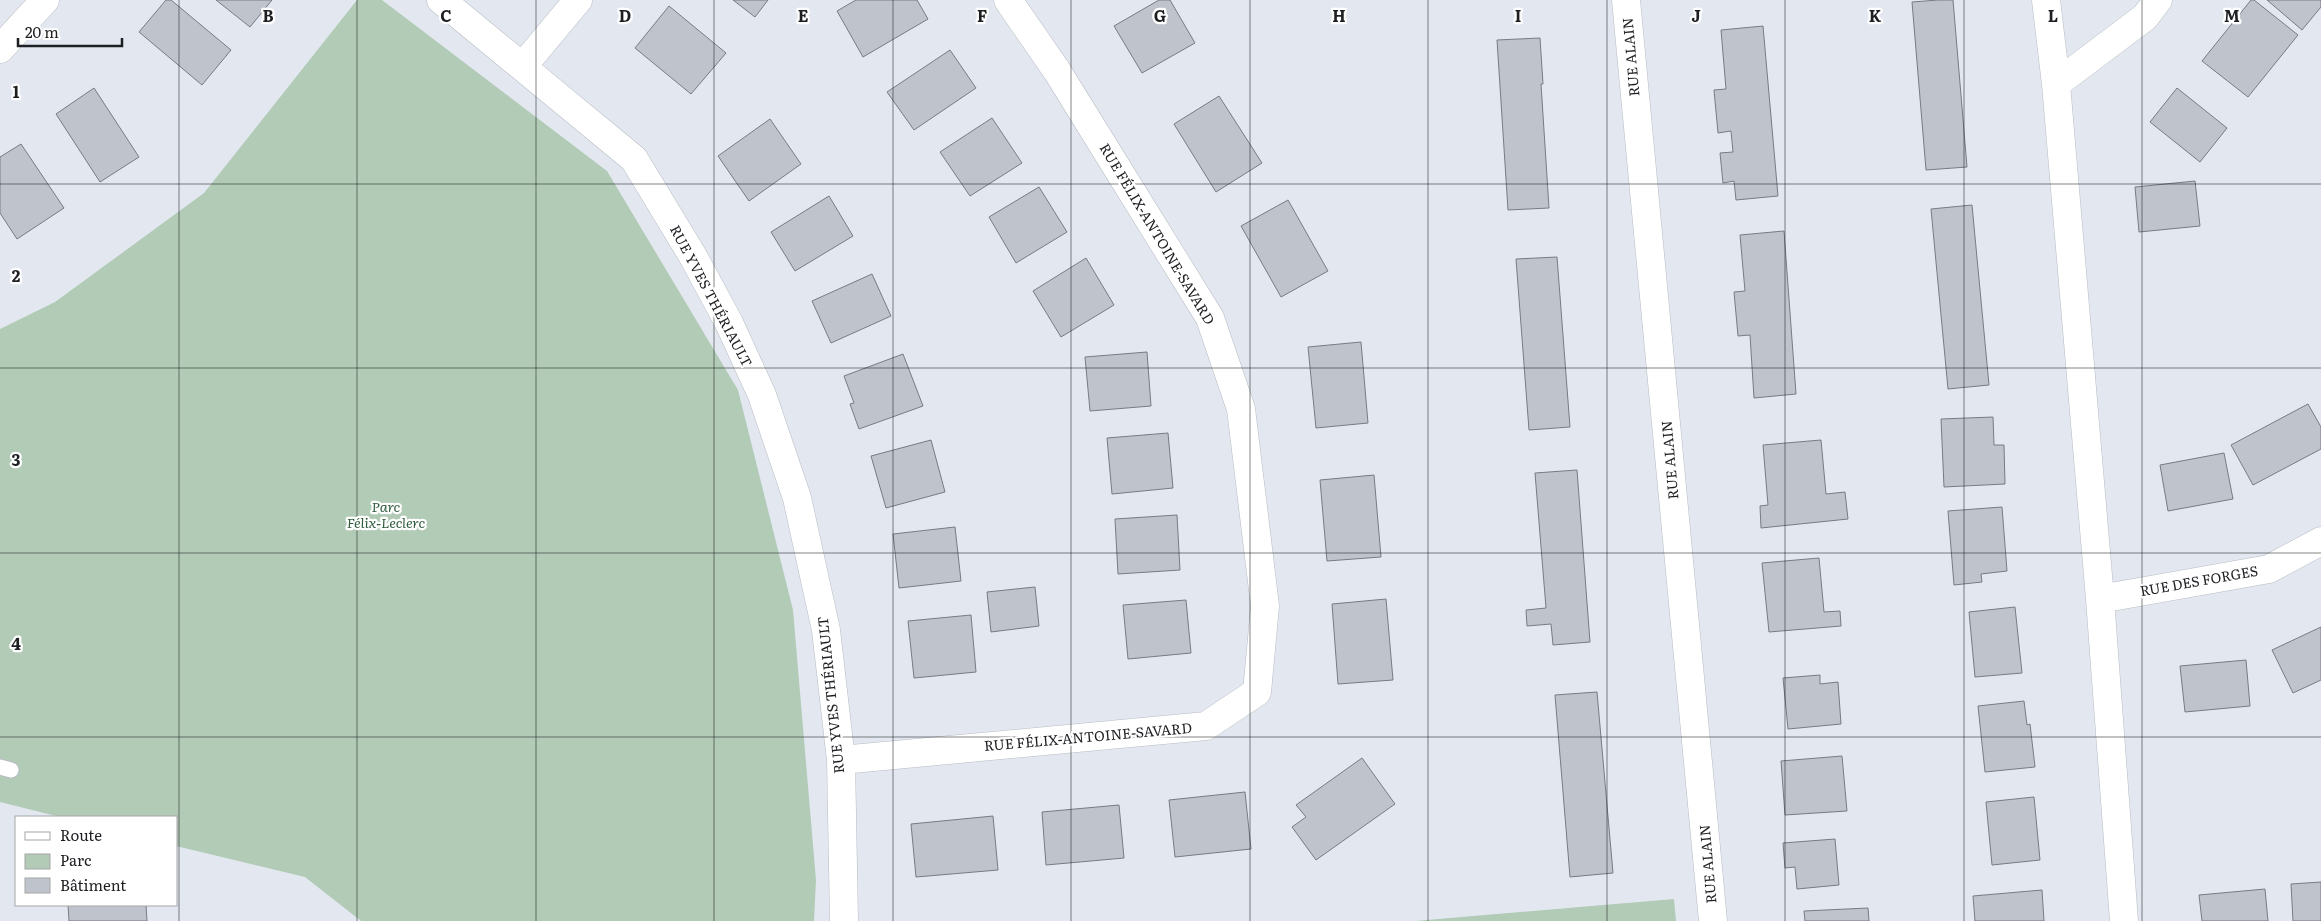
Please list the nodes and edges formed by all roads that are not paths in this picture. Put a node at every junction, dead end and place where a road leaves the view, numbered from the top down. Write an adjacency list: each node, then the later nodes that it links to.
1 (45, 0): 8 (street)
2 (442, 0): 9 (street, RUE YVES THÉRIAULT)
3 (578, 0): 9 (street)
4 (1008, 0): 13 (street, RUE FÉLIX-ANTOINE-SAVARD)
5 (1626, 0): 15 (street, RUE ALAIN)
6 (2046, 0): 10 (street)
7 (2158, 0): 10 (street)
8 (0, 49)
9 (523, 66): 13 (street, RUE YVES THÉRIAULT)
10 (2056, 84): 12 (street)
11 (2321, 540): 12 (street, RUE DES FORGES)
12 (2100, 599): 16 (street)
13 (841, 760): 14 (street, RUE YVES THÉRIAULT)
14 (844, 921)
15 (1713, 921)
16 (2124, 921)

